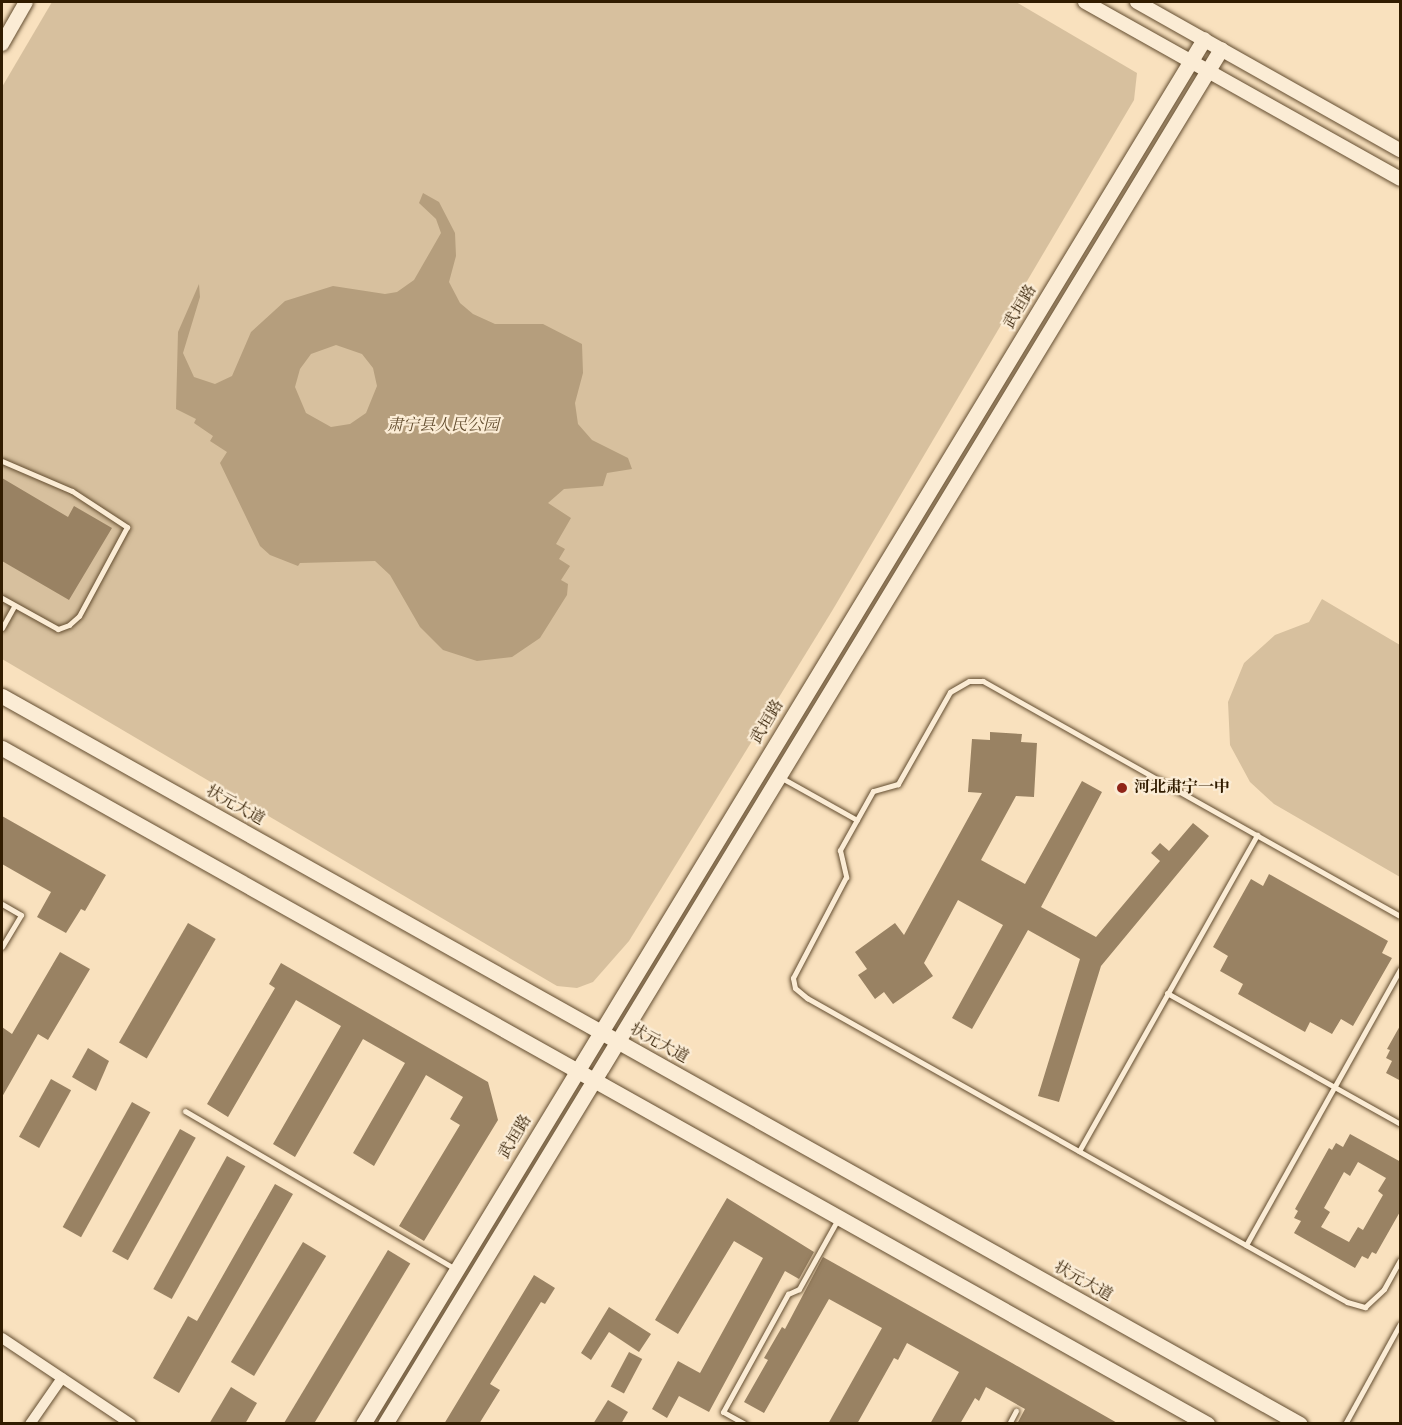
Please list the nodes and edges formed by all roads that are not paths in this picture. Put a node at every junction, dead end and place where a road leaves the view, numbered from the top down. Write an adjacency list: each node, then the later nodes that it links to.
1 (26, 2): 5 (street)
2 (1085, 2): 7 (street)
3 (1137, 2): 4 (street)
4 (1204, 39): 6 (street); 7 (main road, 武垣路)
5 (2, 44)
6 (1221, 49): 8 (main road); 9 (street)
7 (1191, 61): 8 (street); 25 (main road, 武垣路)
8 (1208, 70): 10 (street); 17 (main road)
9 (1401, 150)
10 (1401, 179)
11 (2, 461): 13 (lane)
12 (2, 598): 13 (lane)
13 (14, 606): 14 (lane)
14 (2, 628)
15 (2, 696): 25 (main road, 状元大道)
16 (2, 748): 27 (main road)
17 (779, 776): 18 (lane); 26 (main road)
18 (857, 820): 19 (lane); 32 (lane)
19 (1257, 835): 21 (lane); 24 (lane)
20 (2, 904): 22 (lane)
21 (1401, 916)
22 (2, 947)
23 (1401, 969): 29 (lane)
24 (1167, 993): 29 (lane); 32 (lane)
25 (601, 1032): 26 (main road, 状元大道); 27 (main road, 武垣路)
26 (618, 1041): 28 (main road); 48 (main road, 状元大道)
27 (578, 1071): 28 (main road); 36 (main road, 武垣路)
28 (594, 1080): 33 (main road); 44 (main road)
29 (1334, 1087): 31 (lane); 34 (lane)
30 (186, 1111): 36 (lane)
31 (1401, 1124)
32 (1079, 1151): 34 (lane)
33 (839, 1217): 45 (lane); 47 (main road)
34 (1246, 1245): 35 (lane)
35 (1401, 1260)
36 (457, 1270): 43 (main road, 武垣路)
37 (1401, 1324): 49 (lane)
38 (2, 1338): 39 (street)
39 (62, 1378): 41 (street); 42 (street)
40 (1016, 1411): 46 (lane)
41 (30, 1424)
42 (131, 1424)
43 (363, 1424)
44 (385, 1424)
45 (745, 1424)
46 (1008, 1424)
47 (1207, 1424)
48 (1300, 1424)
49 (1345, 1424)

